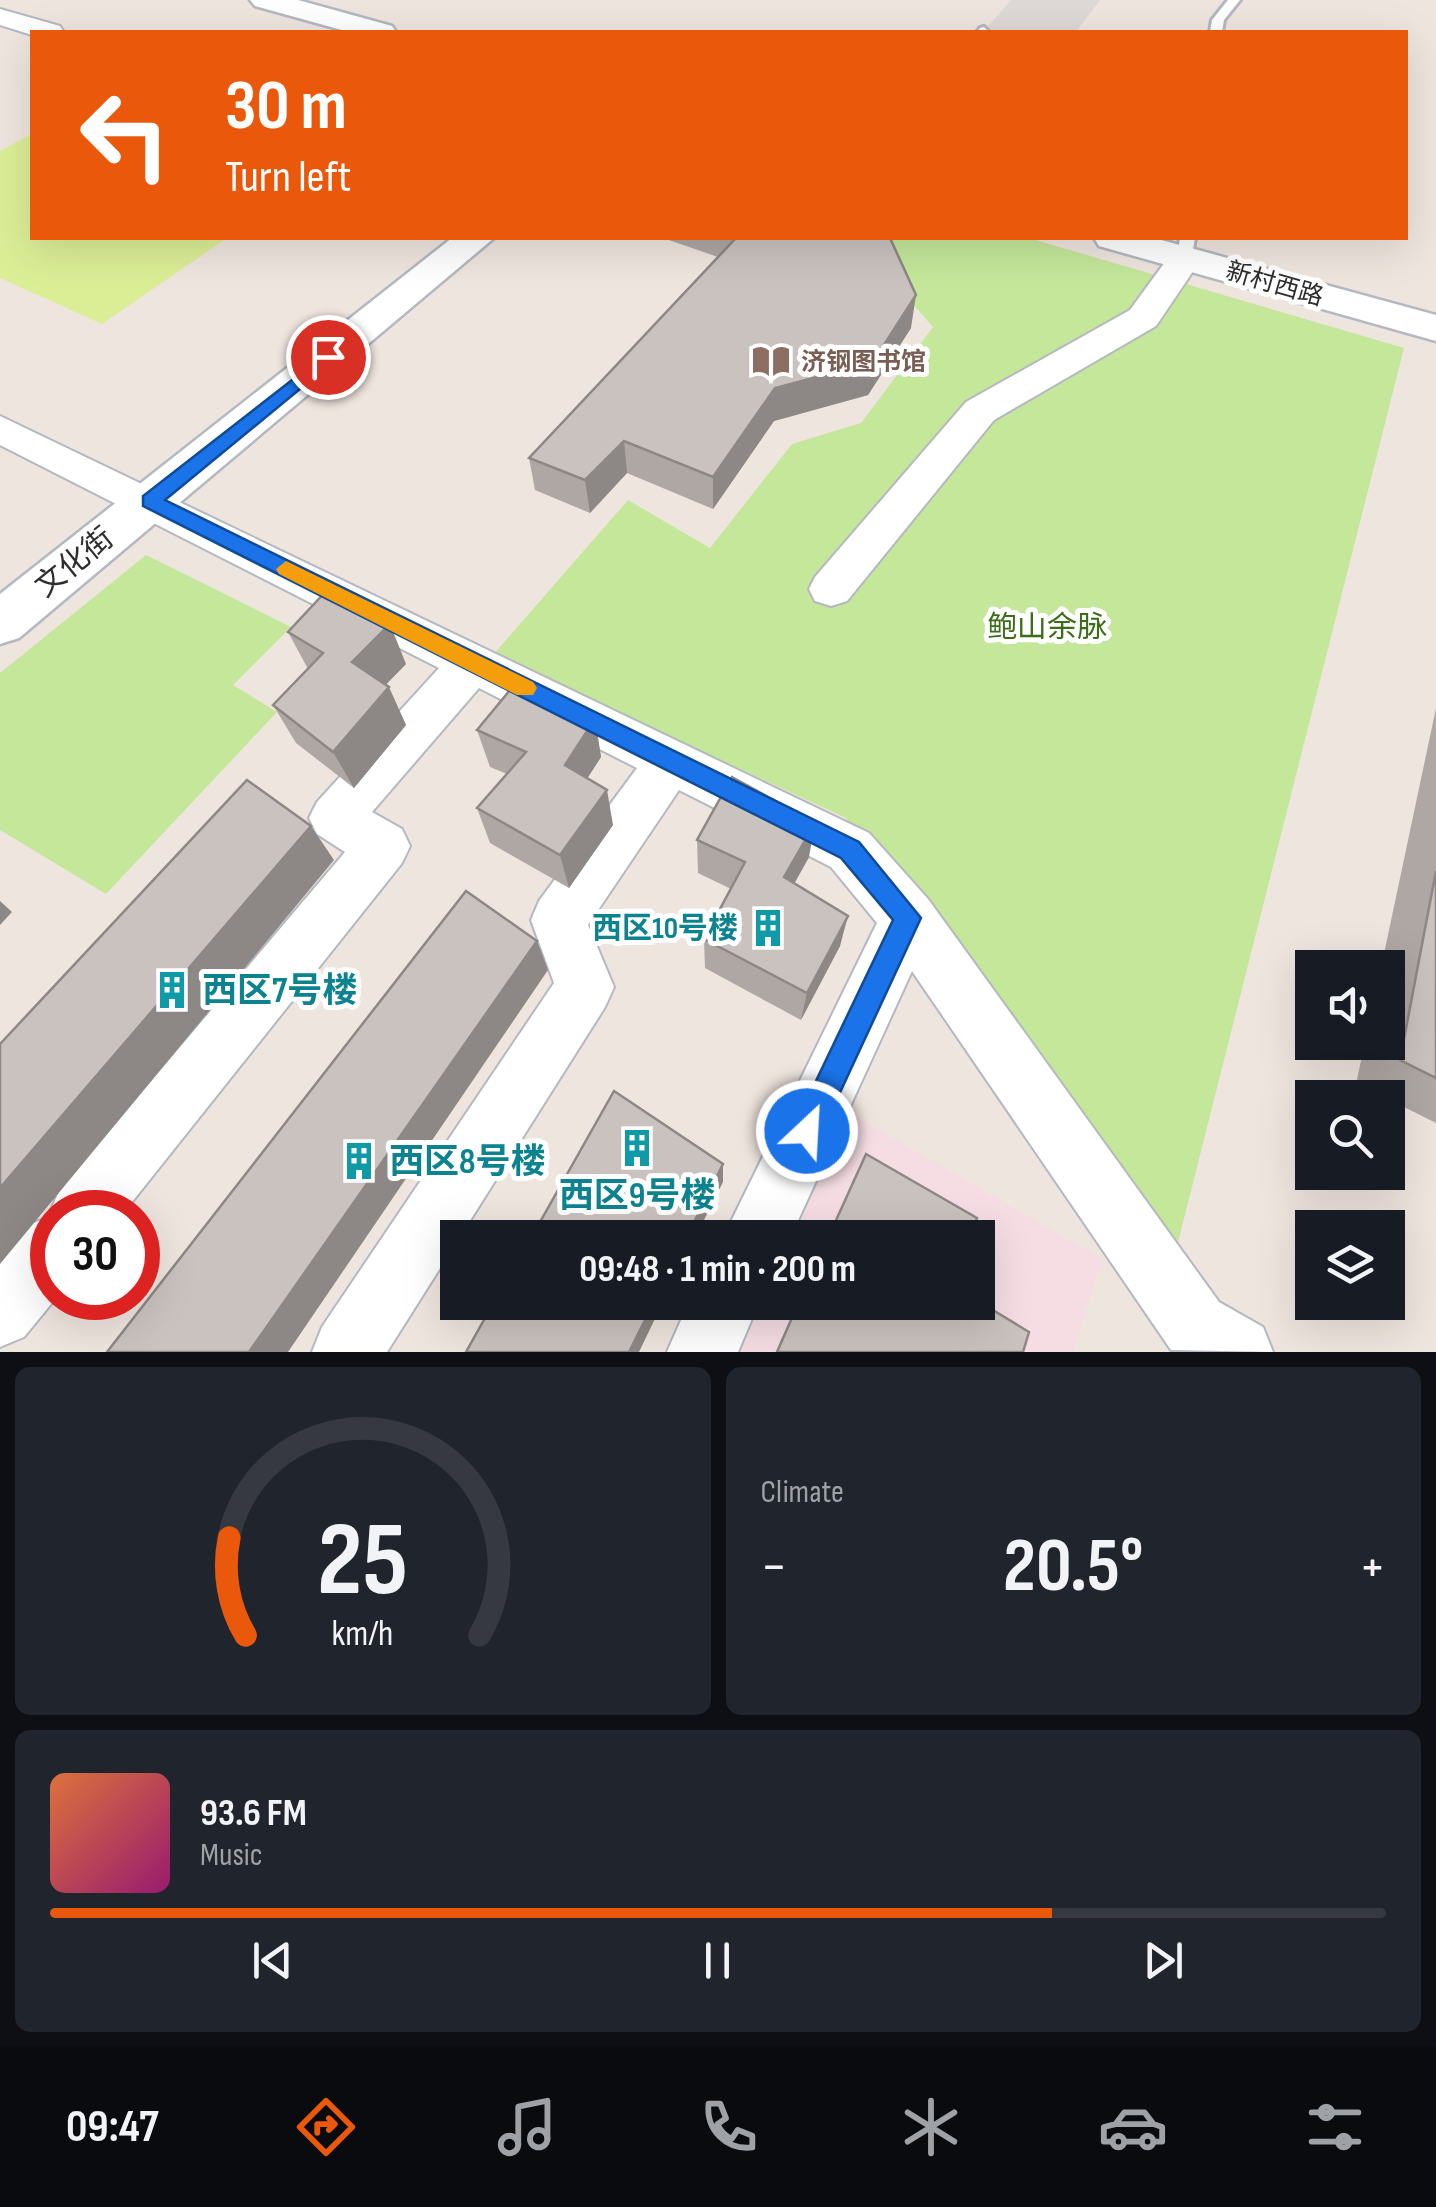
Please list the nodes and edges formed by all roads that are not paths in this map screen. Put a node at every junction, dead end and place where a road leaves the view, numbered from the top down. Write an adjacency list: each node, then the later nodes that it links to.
1 (17, 0): 4 (street)
2 (265, 0): 7 (street)
3 (1234, 0): 8 (lane)
4 (0, 7)
5 (0, 17): 6 (street)
6 (44, 30)
7 (374, 30)
8 (1216, 30)
9 (473, 240): 14 (street, 文化街)
10 (1128, 240): 11 (street, 新村西路)
11 (1186, 248): 12 (street, 新村西路); 15 (street)
12 (1436, 328)
13 (0, 429): 14 (street)
14 (150, 501): 16 (street, 文化街); 17 (street)
15 (831, 589)
16 (0, 622)
17 (473, 662): 18 (street); 20 (street)
18 (671, 761): 19 (street); 26 (street)
19 (908, 918): 21 (street); 25 (street)
20 (100, 1190)
21 (765, 1220)
22 (30, 1276): 23 (street)
23 (0, 1313)
24 (717, 1320): 27 (street)
25 (1208, 1343)
26 (347, 1352)
27 (702, 1352)

